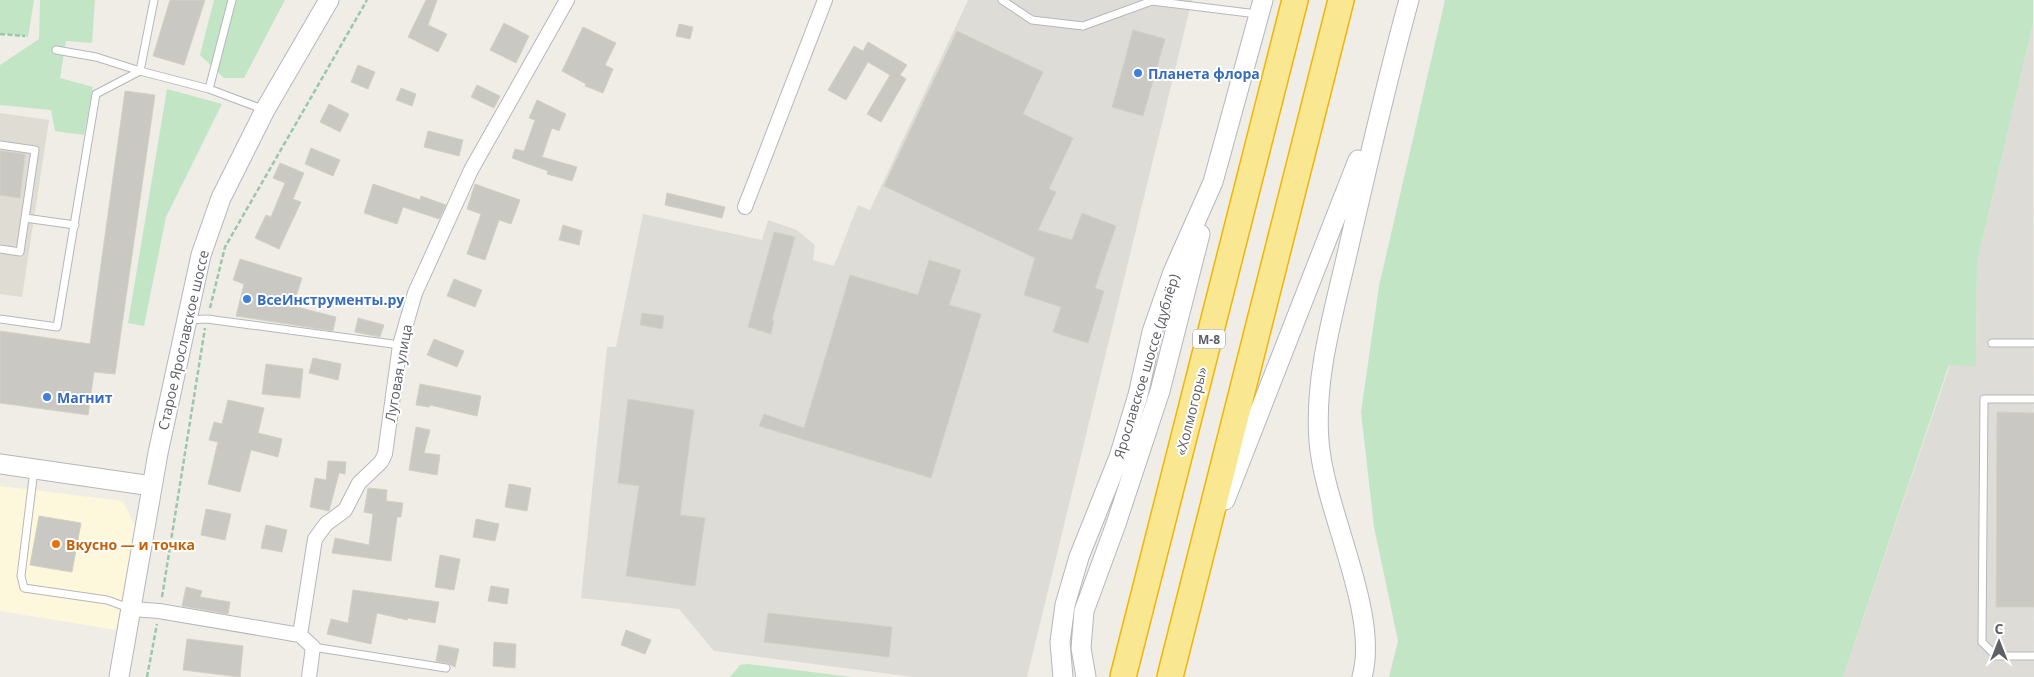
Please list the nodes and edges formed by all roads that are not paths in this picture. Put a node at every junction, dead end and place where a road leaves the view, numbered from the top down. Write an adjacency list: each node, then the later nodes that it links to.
1 (154, 0): 12 (lane)
2 (232, 0): 14 (lane)
3 (329, 0): 15 (street, Старое Ярославское шоссе)
4 (567, 0): 26 (street, Луговая улица)
5 (826, 0): 18 (street)
6 (1002, 0): 10 (lane)
7 (1295, 0): 42 (highway, «Холмогоры» / М-8)
8 (1340, 0): 31 (highway)
9 (1408, 0): 13 (street)
10 (1262, 7): 17 (street, Ярославское шоссе (дублёр))
11 (56, 50): 12 (lane)
12 (140, 71): 14 (lane); 20 (lane)
13 (1386, 84): 31 (street); 37 (street)
14 (209, 89): 15 (lane)
15 (265, 110): 23 (street, Старое Ярославское шоссе)
16 (0, 146): 19 (lane)
17 (1213, 182): 40 (street, Ярославское шоссе (дублёр)); 41 (street)
18 (745, 207)
19 (25, 218): 20 (lane); 21 (lane)
20 (74, 225): 22 (lane)
21 (0, 249)
22 (0, 319)
23 (185, 320): 26 (lane); 30 (street, Старое Ярославское шоссе)
24 (1992, 343): 25 (lane)
25 (2034, 343)
26 (400, 345): 33 (street, Луговая улица)
27 (2034, 399): 35 (lane)
28 (0, 464): 29 (street)
29 (34, 470): 30 (street); 32 (lane)
30 (152, 486): 32 (street, Старое Ярославское шоссе)
31 (1194, 581): 43 (highway)
32 (132, 609): 33 (street); 38 (street, Старое Ярославское шоссе)
33 (300, 635): 34 (street)
34 (313, 647): 36 (lane); 39 (street)
35 (2034, 656)
36 (446, 668)
37 (1363, 673)
38 (119, 677)
39 (309, 677)
40 (1063, 677)
41 (1086, 677)
42 (1124, 677)
43 (1170, 677)

